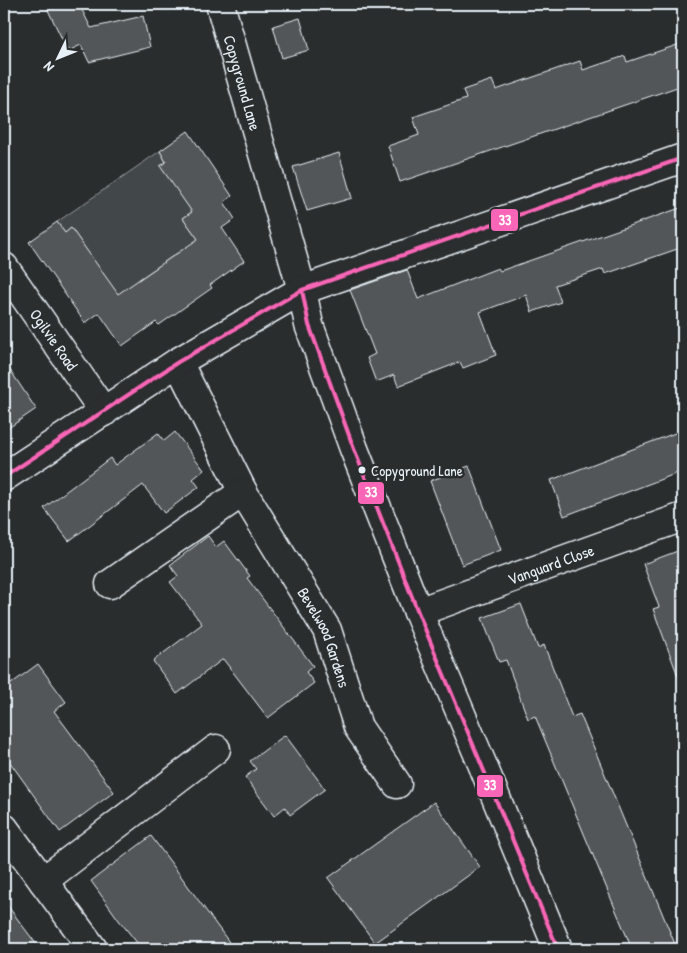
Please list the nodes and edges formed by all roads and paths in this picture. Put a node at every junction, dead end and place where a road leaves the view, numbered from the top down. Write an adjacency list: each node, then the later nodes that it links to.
1 (220, 4): 4 (street, Copyground Lane)
2 (683, 158): 4 (street)
3 (4, 267): 6 (street, Ogilvie Road)
4 (302, 290): 5 (street); 11 (street, Copyground Lane)
5 (178, 362): 6 (street); 8 (street, Bevelwood Gardens)
6 (104, 412): 7 (street)
7 (4, 477)
8 (243, 492): 10 (street); 13 (street, Bevelwood Gardens)
9 (683, 517): 11 (street, Vanguard Close)
10 (110, 584)
11 (418, 612): 17 (street, Copyground Lane)
12 (216, 749): 15 (street)
13 (397, 784)
14 (4, 828): 15 (street)
15 (43, 881): 16 (street)
16 (93, 949)
17 (558, 949)

